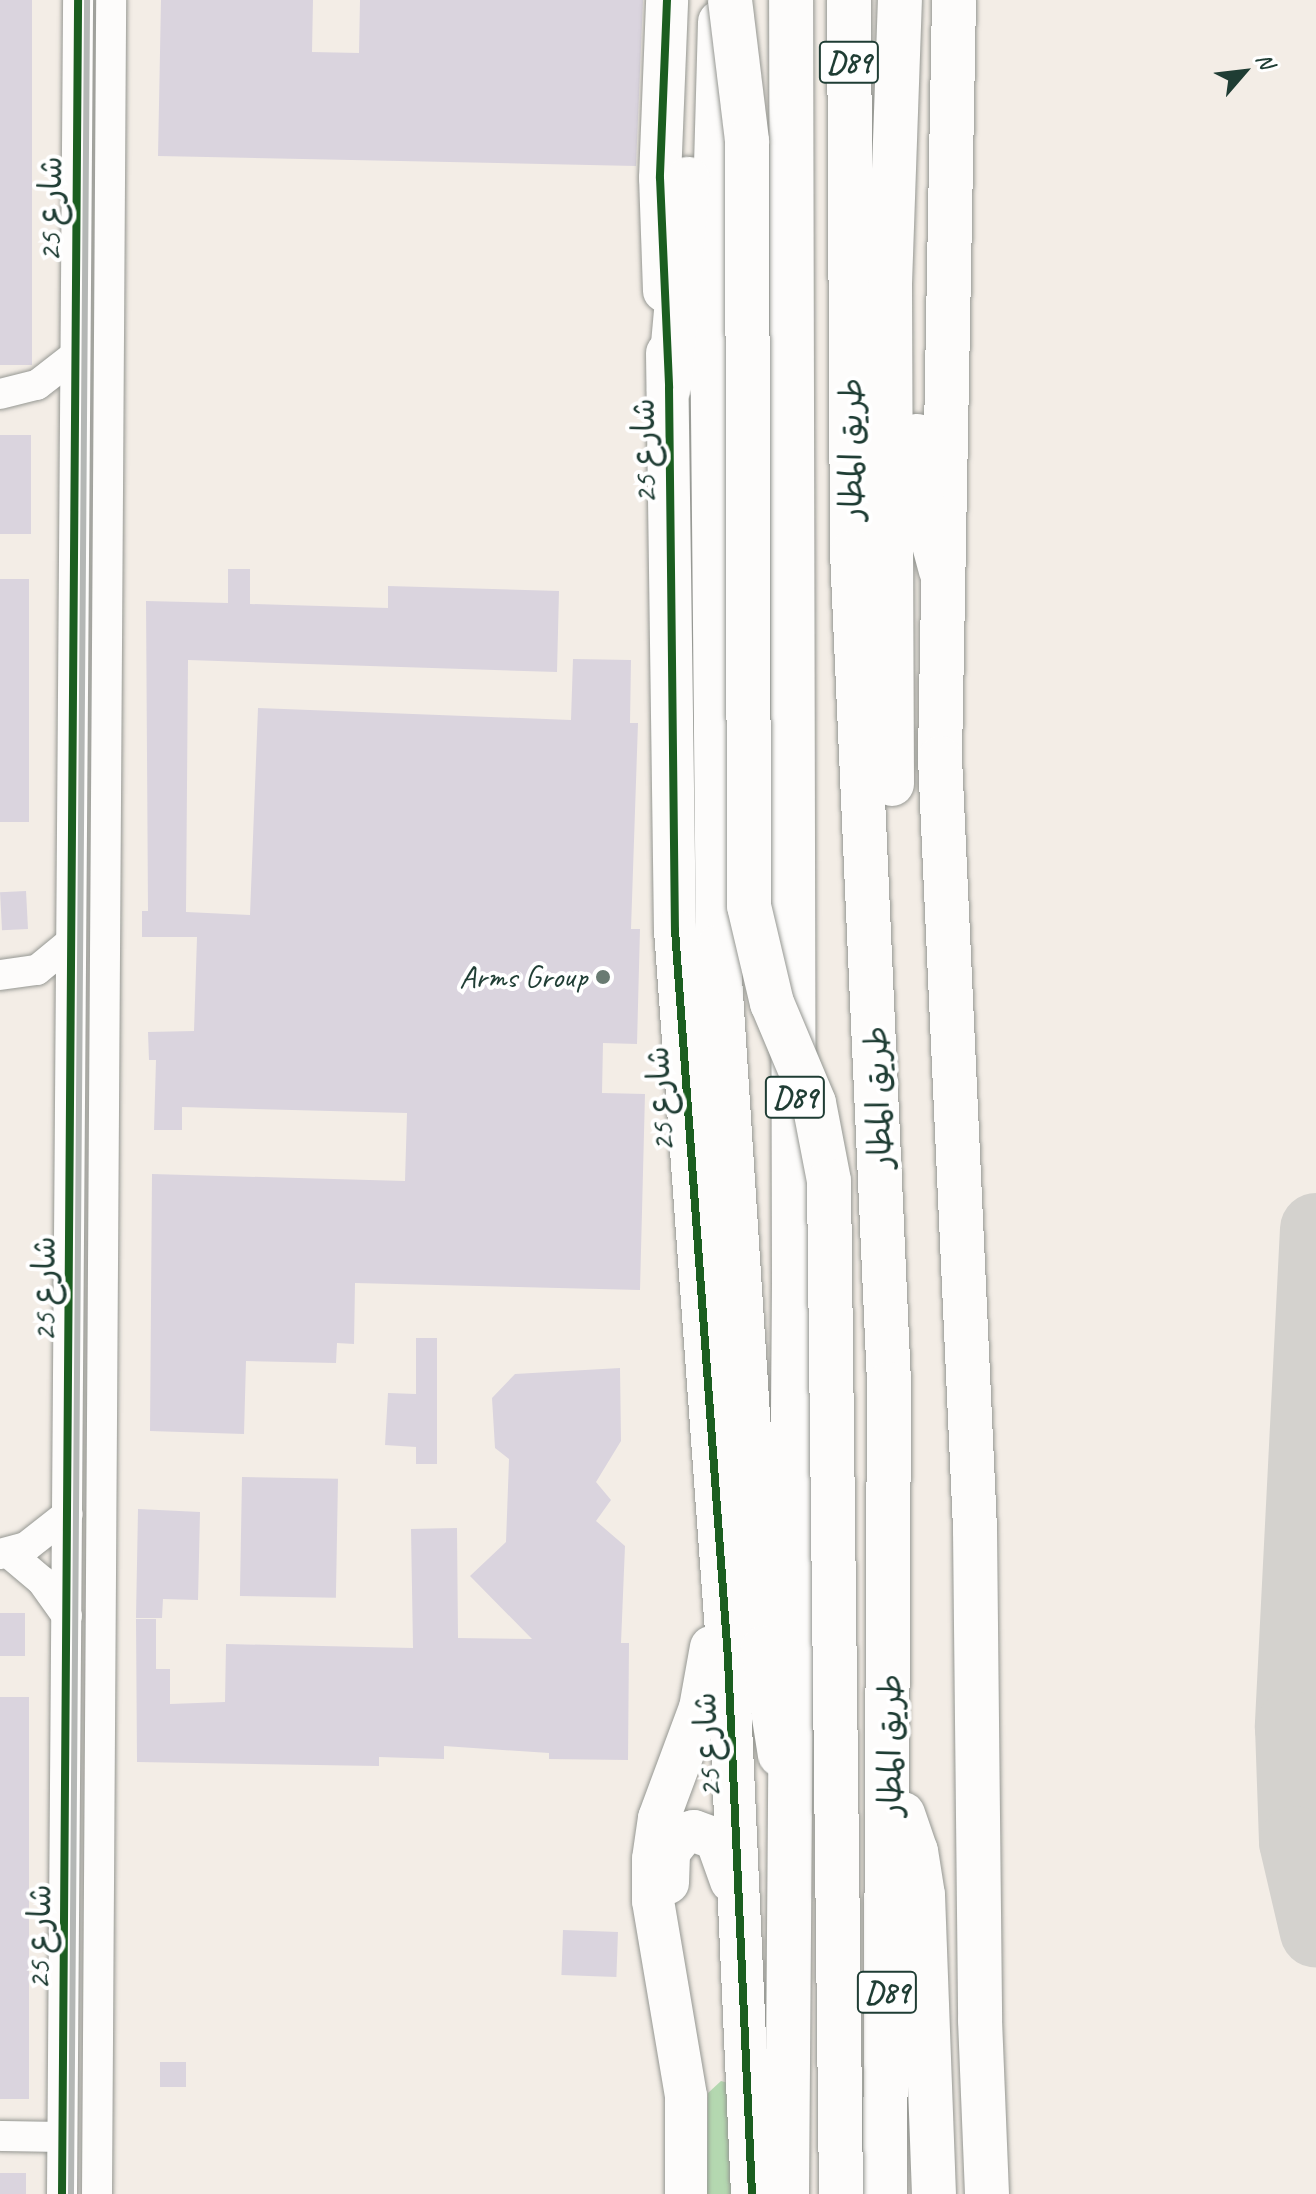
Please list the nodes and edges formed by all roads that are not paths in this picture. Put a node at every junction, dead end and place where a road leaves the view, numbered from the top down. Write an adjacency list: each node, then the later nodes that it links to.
1 (78, 0): 9 (street, شارع 25)
2 (111, 0): 28 (street, شارع 25)
3 (667, 0): 10 (street, شارع 25)
4 (791, 0): 22 (main road, طريق المطار / D89)
5 (849, 0): 16 (main road, طريق المطار / D89)
6 (954, 0): 12 (main road)
7 (723, 11): 10 (main road); 22 (main road); 32 (main road, bridge)
8 (899, 19): 12 (main road); 16 (main road)
9 (73, 357): 11 (street); 13 (street, شارع 25)
10 (669, 388): 19 (street, شارع 25)
11 (0, 394)
12 (941, 571): 35 (main road)
13 (71, 942): 14 (street); 15 (street, شارع 25)
14 (12, 975): 15 (street)
15 (70, 1015): 17 (street, شارع 25)
16 (877, 1029): 21 (main road, طريق المطار / D89)
17 (68, 1514): 18 (street); 20 (street, شارع 25)
18 (5, 1554): 20 (street)
19 (719, 1582): 23 (street, شارع 25); 24 (street)
20 (67, 1616): 26 (street, شارع 25)
21 (891, 1791): 33 (main road, طريق المطار / D89); 34 (main road)
22 (792, 1799): 31 (main road, طريق المطار / D89)
23 (739, 1896): 24 (street); 30 (street, شارع 25)
24 (662, 1959): 29 (street)
25 (0, 2136): 26 (street)
26 (62, 2137): 27 (street, شارع 25)
27 (62, 2194)
28 (97, 2194)
29 (686, 2194)
30 (752, 2194)
31 (787, 2194)
32 (841, 2194)
33 (885, 2194)
34 (934, 2194)
35 (987, 2194)

